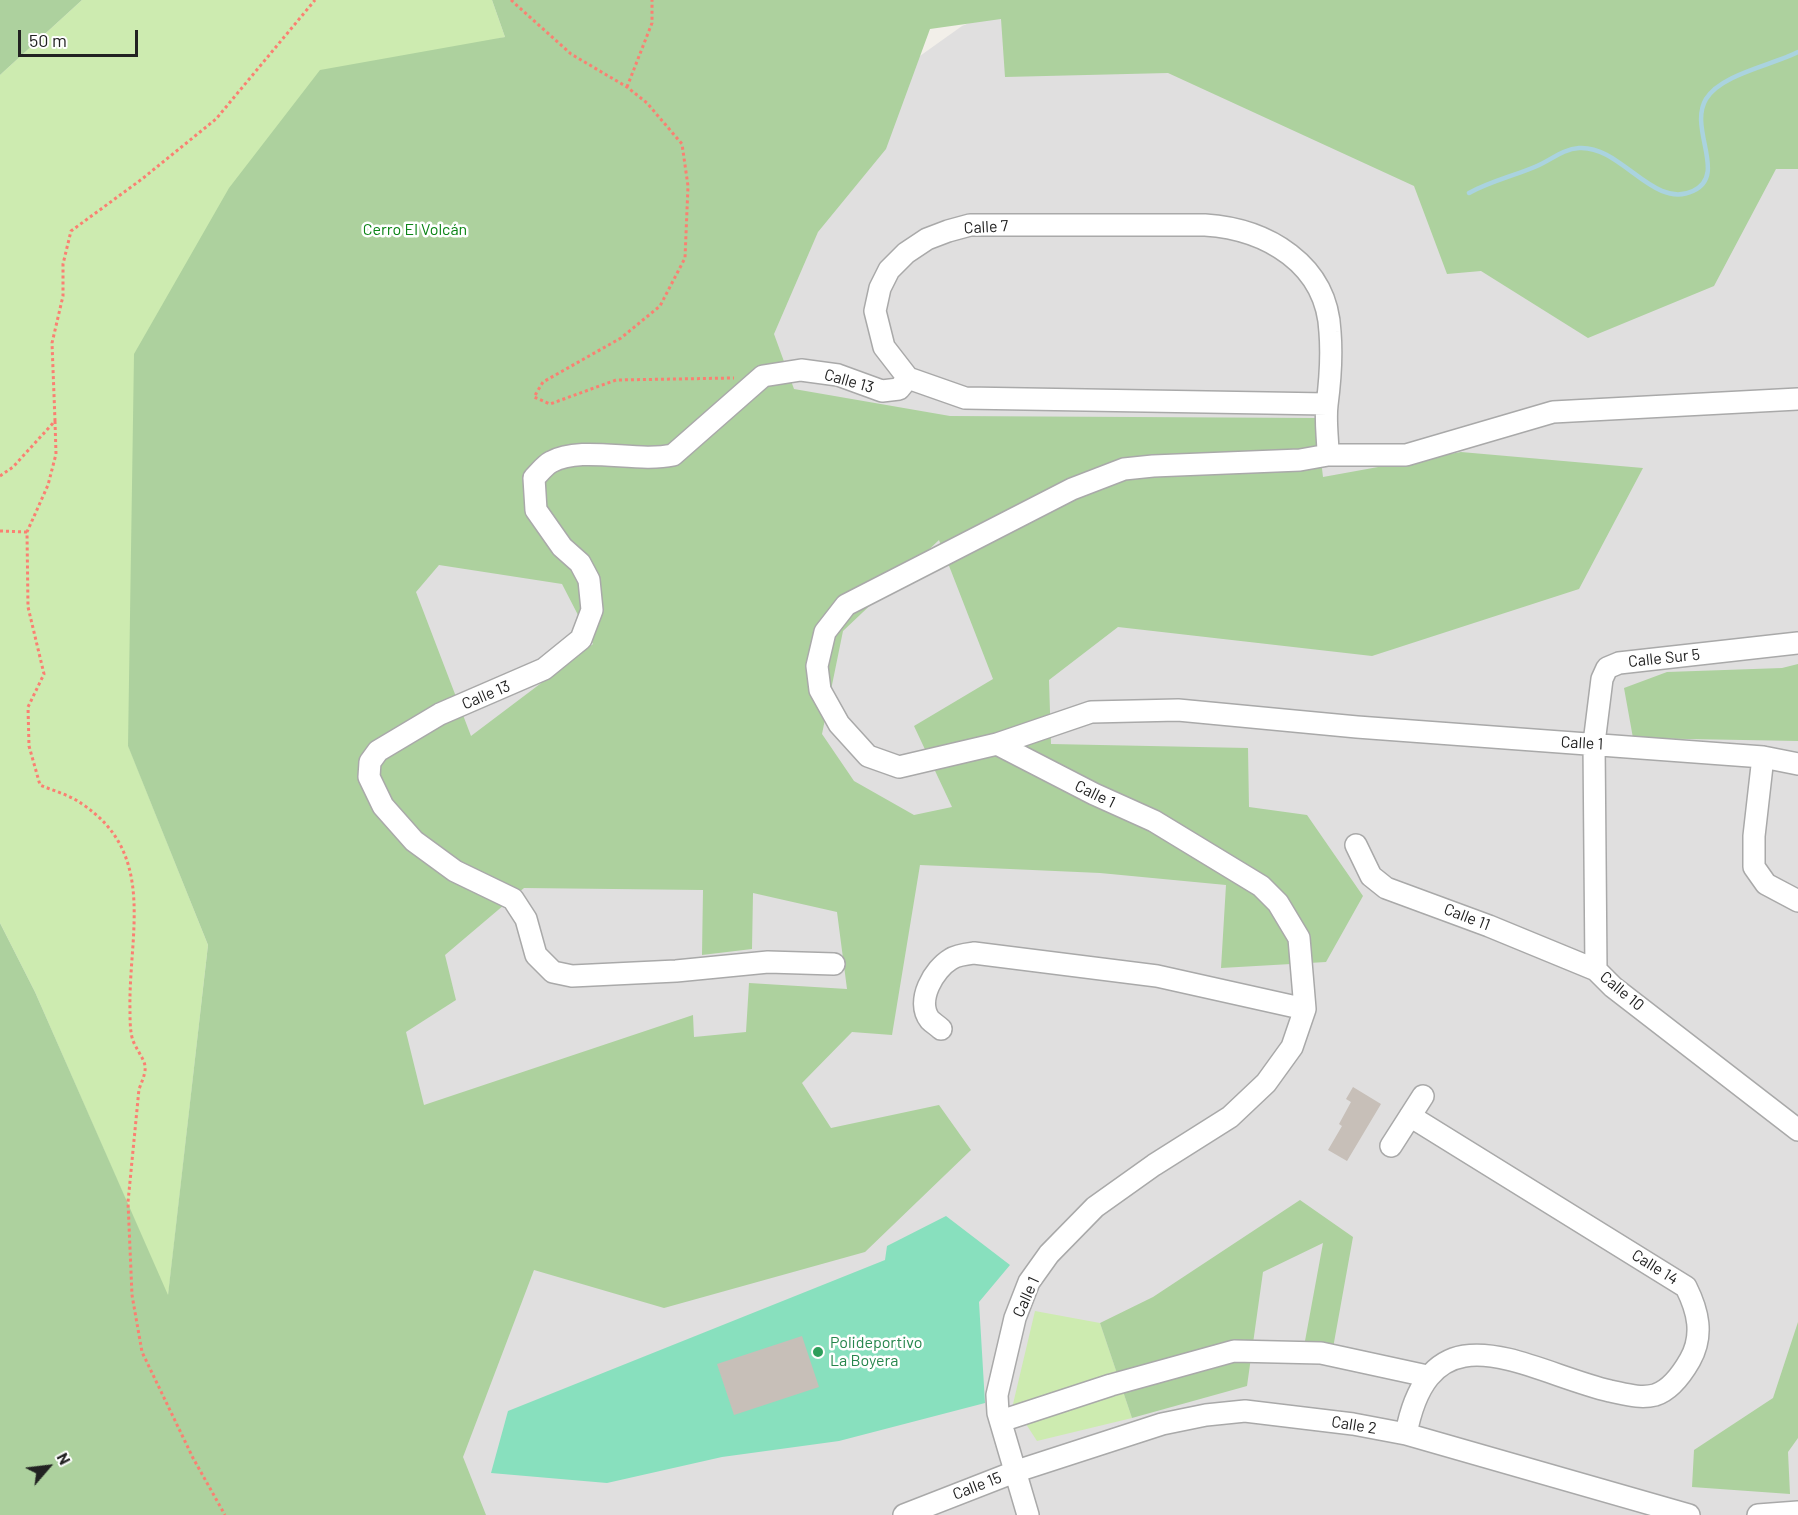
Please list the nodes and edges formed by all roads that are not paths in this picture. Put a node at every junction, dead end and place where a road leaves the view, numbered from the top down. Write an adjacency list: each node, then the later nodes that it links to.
1 (908, 378): 3 (street); 3 (street, Calle 7); 12 (street, Calle 13)
2 (1798, 399): 4 (street)
3 (1327, 404): 4 (street, Calle 7)
4 (1328, 455): 7 (street)
5 (1798, 643): 6 (street, Calle Sur 5)
6 (1593, 743): 7 (street, Calle 1); 8 (street, Calle 1); 13 (street, Calle 10)
7 (997, 744): 14 (street, Calle 1)
8 (1763, 757): 9 (street, Calle 1); 11 (street)
9 (1798, 764)
10 (1356, 845): 13 (street, Calle 11)
11 (1798, 901)
12 (834, 964)
13 (1596, 970): 18 (street, Calle 10)
14 (1305, 1009): 15 (street); 21 (street, Calle 1)
15 (941, 1029)
16 (1424, 1096): 17 (street)
17 (1410, 1116): 19 (street); 20 (street, Calle 14)
18 (1798, 1130)
19 (1391, 1146)
20 (1427, 1376): 21 (street); 22 (street)
21 (1001, 1421): 23 (street, Calle 1)
22 (1406, 1434): 23 (street, Calle 2); 27 (street, Calle 2)
23 (1017, 1471): 25 (street, Calle 15); 26 (street, Calle 1)
24 (1798, 1512): 28 (street)
25 (904, 1515)
26 (1028, 1515)
27 (1689, 1515)
28 (1758, 1515)

